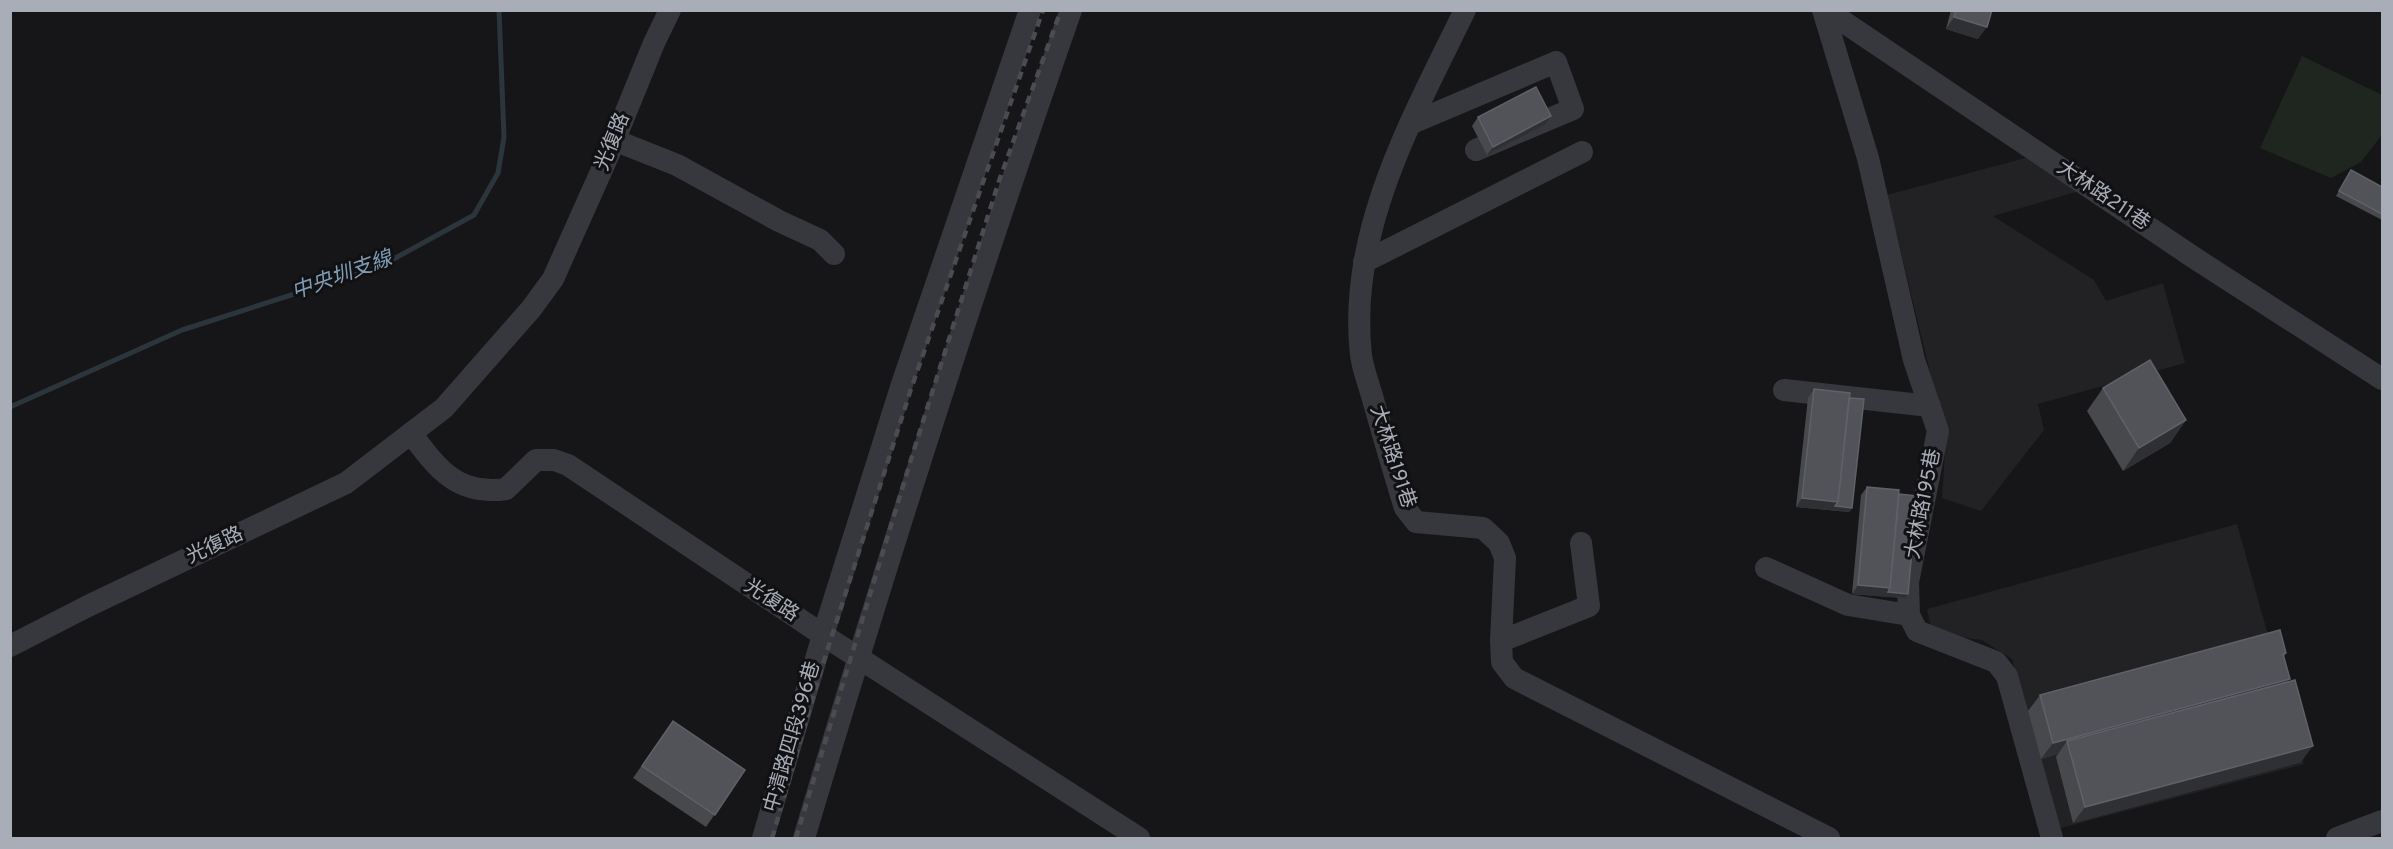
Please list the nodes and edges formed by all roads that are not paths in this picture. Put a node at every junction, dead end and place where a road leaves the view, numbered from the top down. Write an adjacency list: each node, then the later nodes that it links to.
1 (670, 10): 7 (street, 光復路)
2 (1030, 10): 19 (street, 中清路四段396巷)
3 (1071, 10): 22 (street, 中清路四段396巷)
4 (1465, 10): 6 (street, 大林路191巷)
5 (1825, 10): 12 (street, 大林路211巷); 14 (street, 大林路195巷)
6 (1410, 124): 8 (street); 11 (street, 大林路191巷)
7 (614, 140): 10 (street); 15 (street, 光復路)
8 (1476, 150)
9 (1582, 152): 11 (street)
10 (834, 254)
11 (1364, 261): 20 (street, 大林路191巷)
12 (2382, 379)
13 (1784, 390): 14 (street)
14 (1930, 406): 18 (street, 大林路195巷)
15 (411, 433): 19 (street, 光復路); 21 (street, 光復路)
16 (1581, 543): 20 (street)
17 (1766, 568): 18 (street)
18 (1909, 615): 28 (street)
19 (823, 635): 22 (street, 光復路); 24 (street, 中清路四段396巷)
20 (1501, 641): 27 (street, 大林路191巷)
21 (10, 646)
22 (858, 657): 25 (street, 中清路四段396巷); 26 (street, 光復路)
23 (2382, 821): 29 (street)
24 (763, 838)
25 (804, 838)
26 (1139, 838)
27 (1829, 838)
28 (2052, 838)
29 (2337, 838)

